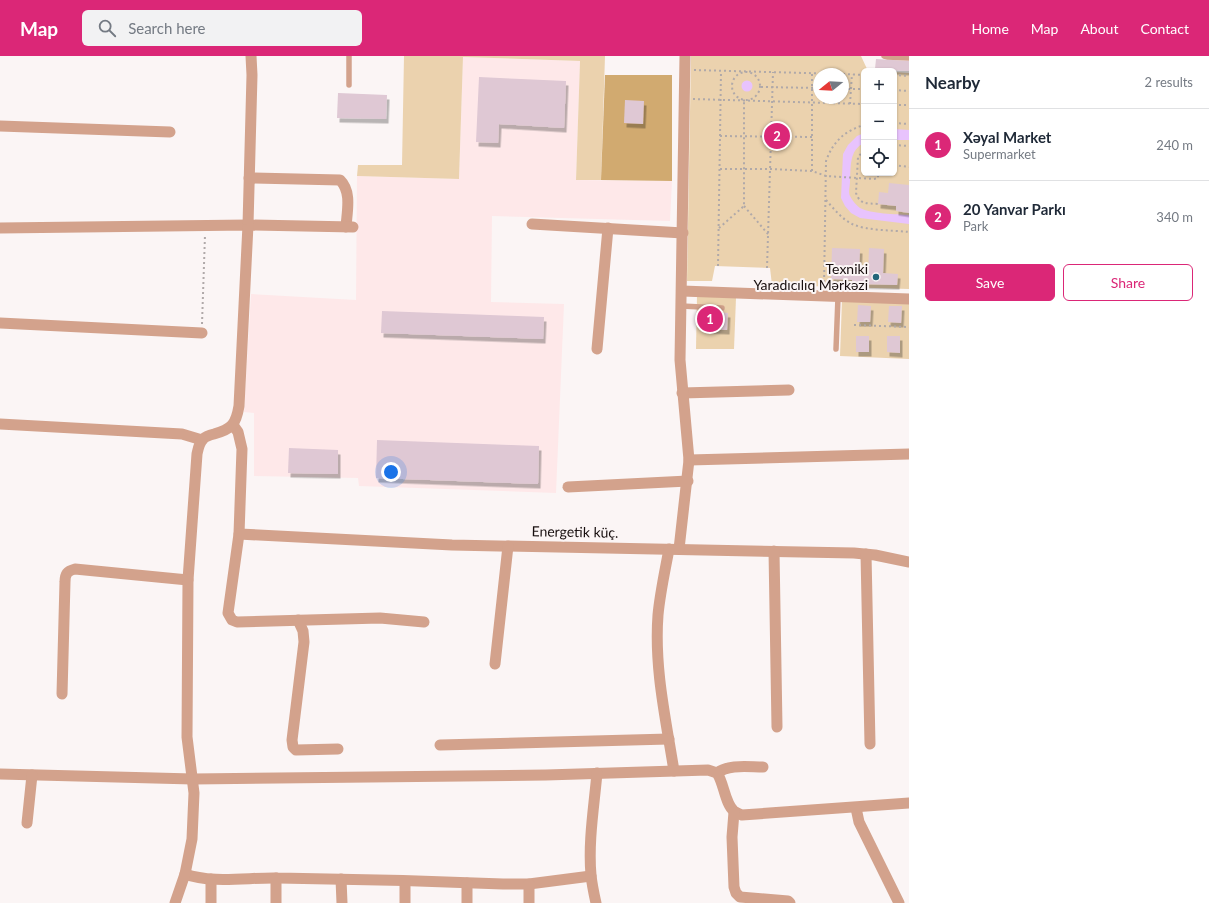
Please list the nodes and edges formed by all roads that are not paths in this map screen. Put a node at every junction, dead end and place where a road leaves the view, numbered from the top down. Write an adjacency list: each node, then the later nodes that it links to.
1 (251, 56): 9 (street)
2 (349, 56): 6 (lane)
3 (685, 56): 14 (street)
4 (884, 56): 5 (lane)
5 (909, 58)
6 (349, 85)
7 (0, 126): 8 (street)
8 (170, 132)
9 (249, 178): 11 (street); 11 (street)
10 (532, 224): 13 (street)
11 (248, 225): 12 (street); 27 (street)
12 (0, 228)
13 (608, 228): 14 (street); 22 (street)
14 (683, 233): 15 (street)
15 (682, 291): 16 (street); 18 (street)
16 (838, 297): 17 (street); 23 (lane)
17 (909, 298)
18 (681, 306): 19 (lane); 25 (street)
19 (722, 308)
20 (0, 323): 21 (street)
21 (202, 333)
22 (596, 349)
23 (836, 349)
24 (789, 390): 25 (street)
25 (682, 393): 30 (street)
26 (0, 424): 28 (street)
27 (233, 425): 28 (street); 33 (street)
28 (202, 440): 39 (street)
29 (909, 454): 30 (street)
30 (689, 460): 31 (street)
31 (688, 481): 32 (street); 35 (street)
32 (568, 487)
33 (239, 534): 34 (street, Energetik küç.); 40 (street)
34 (508, 546): 35 (street, Energetik küç.); 42 (street)
35 (674, 549): 36 (street, Energetik küç.); 45 (street)
36 (774, 551): 37 (street, Energetik küç.); 44 (street)
37 (866, 554): 38 (street, Energetik küç.); 46 (street)
38 (909, 562)
39 (188, 580): 43 (street); 55 (street)
40 (298, 620): 41 (street); 48 (street)
41 (424, 622)
42 (494, 664)
43 (62, 694)
44 (777, 727)
45 (669, 739): 47 (street); 50 (street)
46 (870, 744)
47 (440, 745)
48 (338, 749)
49 (763, 767): 51 (street)
50 (674, 771): 51 (street); 52 (street)
51 (716, 772): 58 (street)
52 (597, 773): 55 (street); 61 (street)
53 (0, 774): 54 (street)
54 (32, 775): 55 (street); 59 (street)
55 (193, 779): 60 (street)
56 (909, 803): 57 (street)
57 (856, 808): 58 (street); 77 (street)
58 (734, 812): 76 (street)
59 (27, 823)
60 (185, 874): 63 (street); 68 (street)
61 (591, 876): 67 (street); 75 (street)
62 (276, 878): 63 (street); 64 (street); 70 (street)
63 (211, 879): 69 (street)
64 (341, 879): 65 (street); 71 (street)
65 (405, 882): 66 (street); 72 (street)
66 (467, 883): 67 (street); 73 (street)
67 (529, 884): 74 (street)
68 (175, 903)
69 (211, 903)
70 (276, 903)
71 (342, 903)
72 (405, 903)
73 (467, 903)
74 (529, 903)
75 (596, 903)
76 (790, 903)
77 (899, 903)

